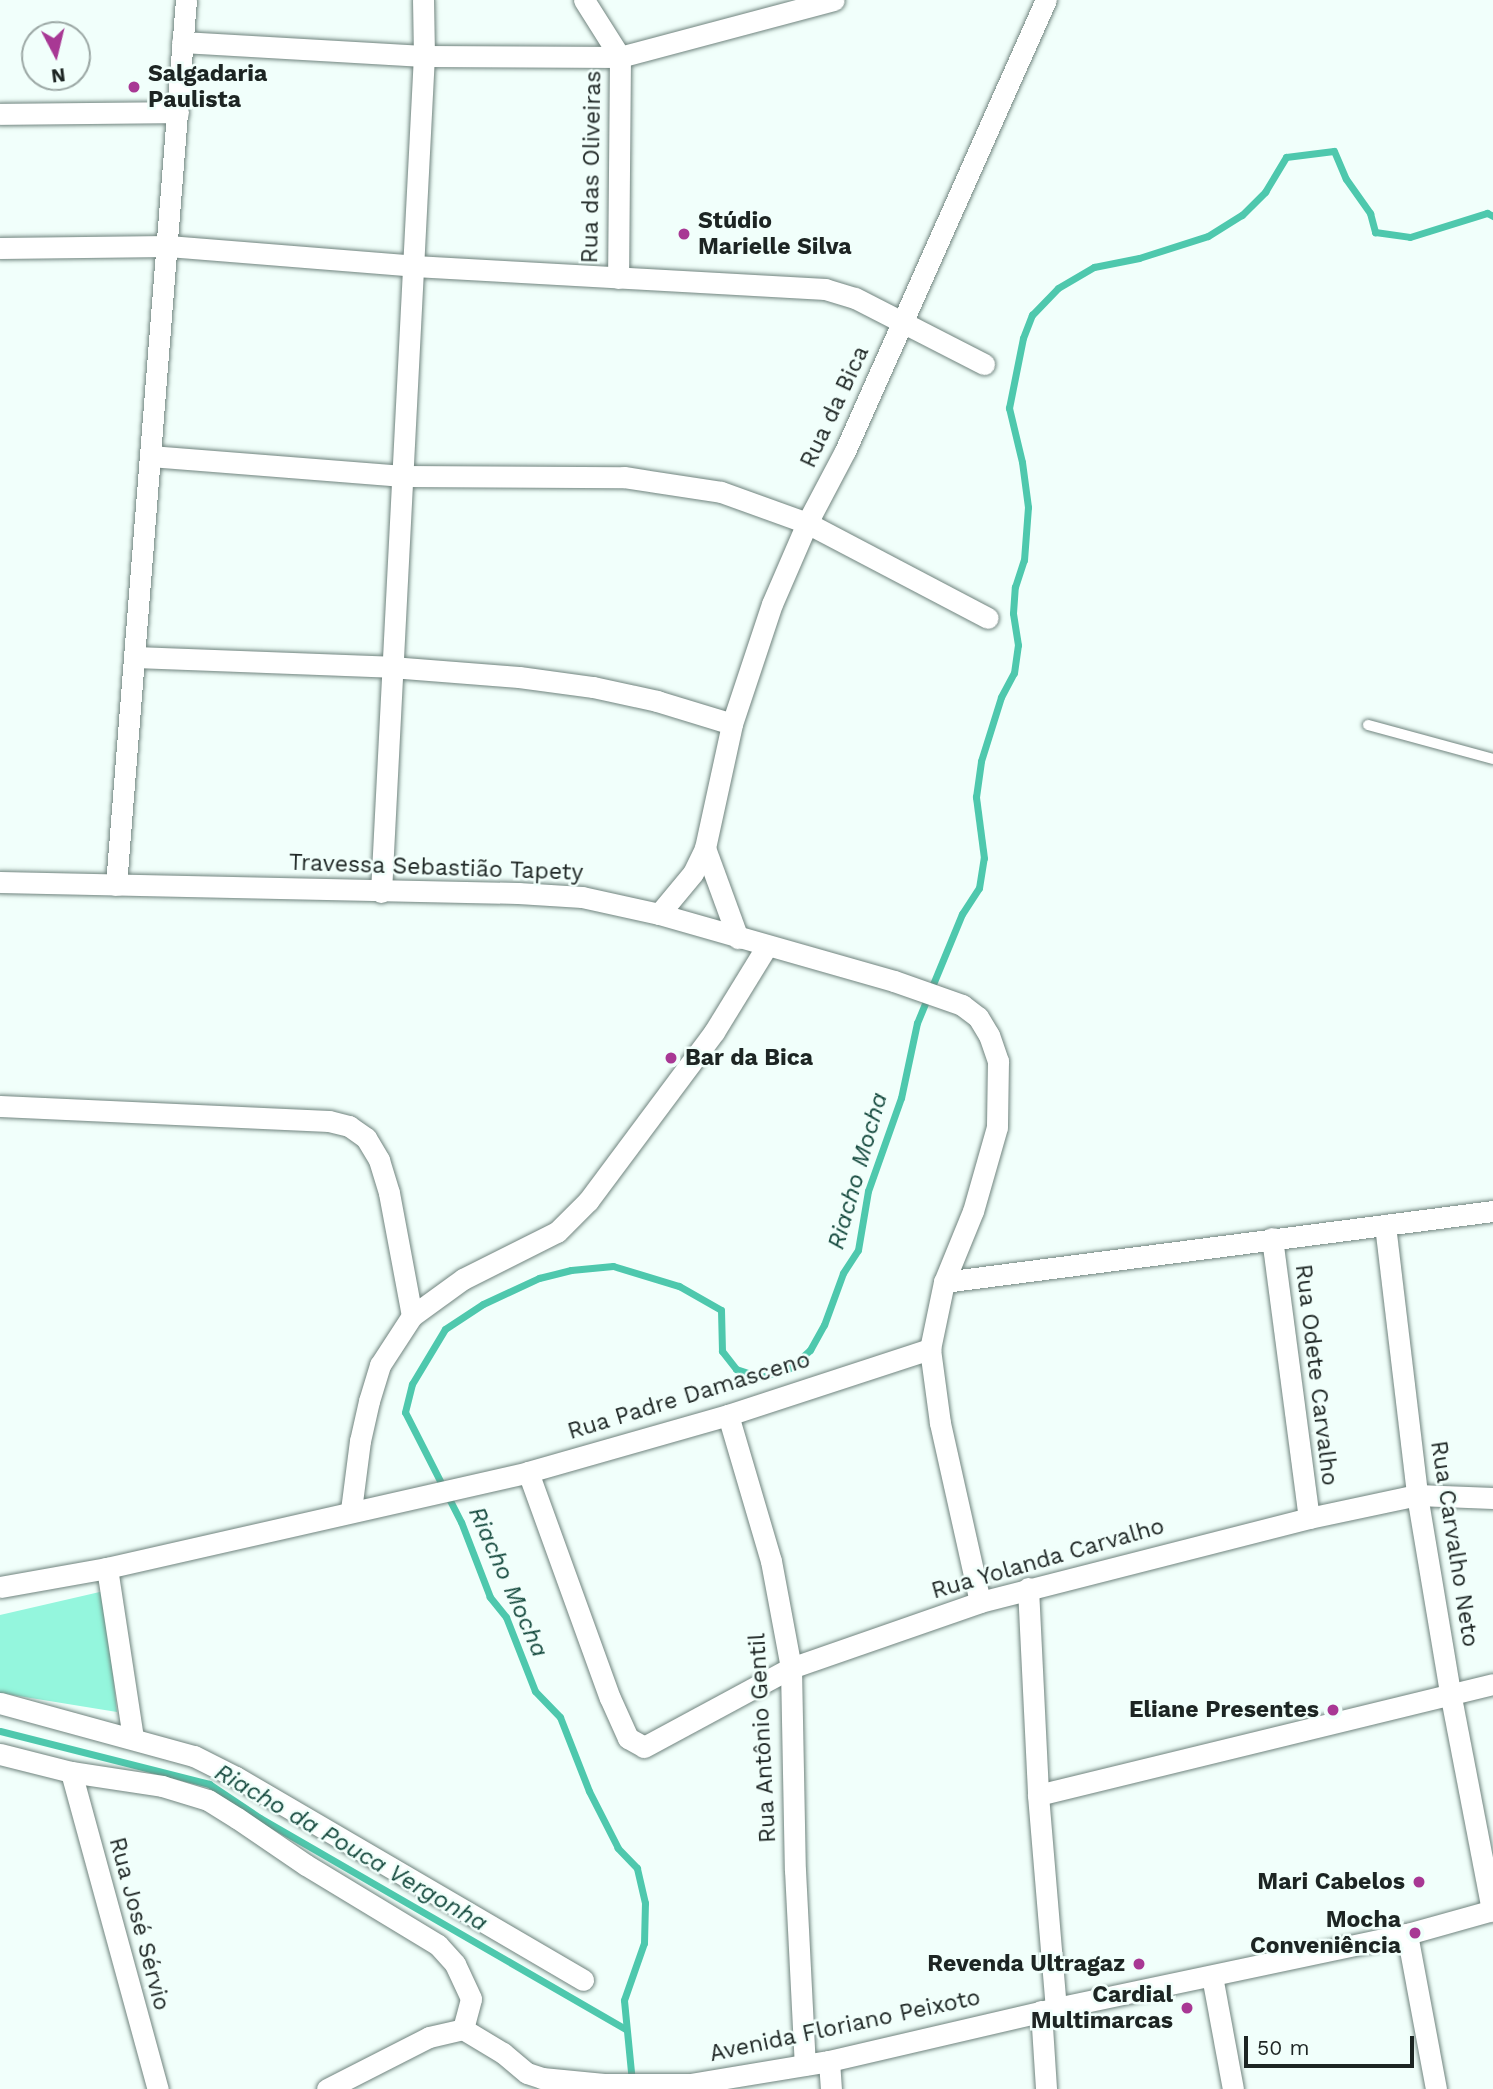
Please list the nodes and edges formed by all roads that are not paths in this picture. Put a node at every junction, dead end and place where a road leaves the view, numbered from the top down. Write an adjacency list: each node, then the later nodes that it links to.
1 (186, 0): 6 (street)
2 (424, 0): 7 (street)
3 (584, 0): 8 (street)
4 (834, 0): 8 (street)
5 (1046, 0): 15 (street, Rua da Bica)
6 (182, 42): 7 (street); 9 (street)
7 (424, 56): 8 (street); 13 (street)
8 (620, 57): 14 (street, Rua das Oliveiras)
9 (178, 112): 10 (street); 11 (street)
10 (0, 114)
11 (168, 246): 12 (street); 13 (street); 17 (street)
12 (0, 248)
13 (414, 266): 14 (street); 18 (street)
14 (618, 278): 15 (street)
15 (903, 323): 16 (street); 19 (street, Rua da Bica)
16 (984, 364)
17 (150, 456): 18 (street); 21 (street)
18 (403, 476): 19 (street); 22 (street)
19 (807, 523): 20 (street); 23 (street, Rua da Bica)
20 (988, 618)
21 (135, 657): 22 (street); 28 (street)
22 (391, 667): 23 (street); 29 (street)
23 (732, 724): 26 (street, Rua da Bica)
24 (1368, 725): 25 (lane)
25 (1493, 759)
26 (705, 848): 30 (street, Rua da Bica); 31 (street)
27 (0, 882): 28 (street, Travessa Sebastião Tapety)
28 (116, 885): 29 (street, Travessa Sebastião Tapety)
29 (381, 892): 30 (street, Travessa Sebastião Tapety)
30 (659, 914): 31 (street, Travessa Sebastião Tapety)
31 (738, 938): 32 (street, Travessa Sebastião Tapety)
32 (767, 946): 37 (street, Travessa Sebastião Tapety); 38 (street)
33 (0, 1106): 38 (street)
34 (1493, 1211): 35 (street)
35 (1385, 1225): 36 (street); 42 (street, Rua Carvalho Neto)
36 (1272, 1238): 37 (street); 45 (street, Rua Odete Carvalho)
37 (944, 1282): 39 (street)
38 (412, 1316): 44 (street)
39 (930, 1349): 40 (street, Rua Padre Damasceno); 49 (street)
40 (728, 1415): 41 (street, Rua Padre Damasceno); 50 (street, Rua Antônio Gentil)
41 (528, 1472): 44 (street, Rua Padre Damasceno); 50 (street, Rua Yolanda Carvalho)
42 (1417, 1494): 43 (street, Rua Yolanda Carvalho); 45 (street, Rua Yolanda Carvalho); 52 (street, Rua Carvalho Neto)
43 (1493, 1498)
44 (351, 1510): 46 (street)
45 (1309, 1518): 48 (street, Rua Yolanda Carvalho)
46 (107, 1568): 47 (street); 54 (street)
47 (0, 1587)
48 (1028, 1588): 49 (street, Rua Yolanda Carvalho); 57 (street)
49 (981, 1602): 50 (street, Rua Yolanda Carvalho)
50 (791, 1668): 65 (street, Rua Antônio Gentil)
51 (1493, 1684): 52 (street)
52 (1450, 1692): 57 (street); 58 (street, Rua Carvalho Neto)
53 (0, 1703): 54 (street)
54 (133, 1738): 61 (street)
55 (0, 1754): 56 (street)
56 (71, 1772): 63 (street); 68 (street, Rua José Sérvio)
57 (1038, 1795): 62 (street)
58 (1492, 1911): 59 (street, Avenida Floriano Peixoto)
59 (1407, 1934): 60 (street, Avenida Floriano Peixoto); 73 (street)
60 (1212, 1976): 62 (street, Avenida Floriano Peixoto); 72 (street)
61 (583, 1980)
62 (1049, 2010): 64 (street, Avenida Floriano Peixoto); 71 (street)
63 (463, 2029): 66 (street, Avenida Floriano Peixoto); 69 (street)
64 (829, 2061): 65 (street, Avenida Floriano Peixoto); 70 (street)
65 (805, 2065): 67 (street, Avenida Floriano Peixoto)
66 (530, 2081): 67 (street, Avenida Floriano Peixoto)
67 (689, 2087)
68 (158, 2089)
69 (327, 2089)
70 (831, 2089)
71 (1045, 2089)
72 (1233, 2089)
73 (1436, 2089)

